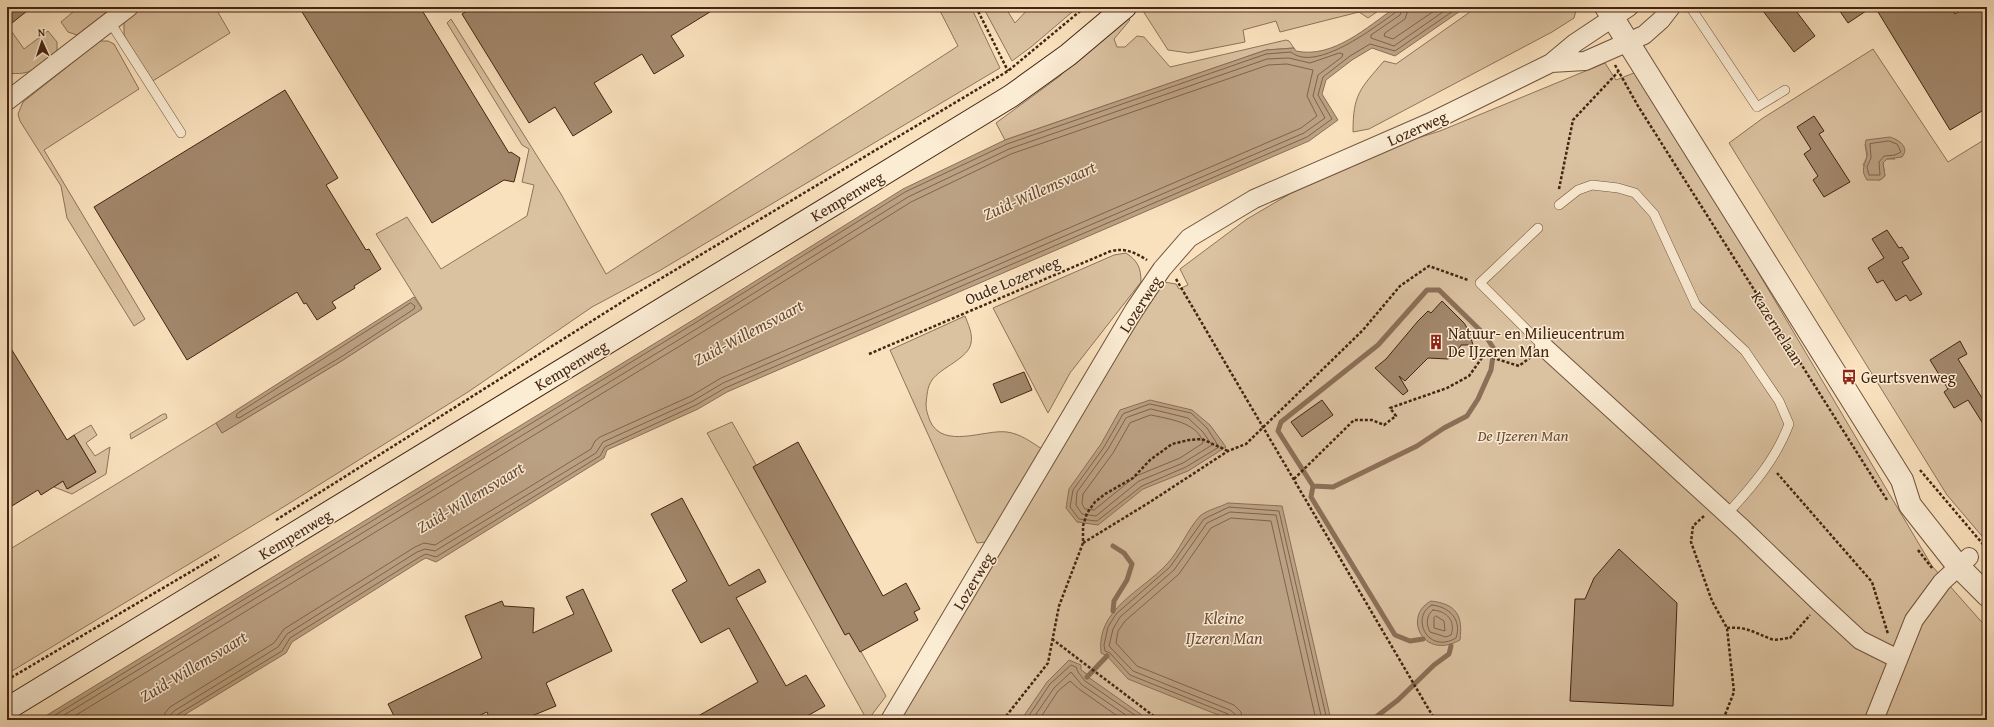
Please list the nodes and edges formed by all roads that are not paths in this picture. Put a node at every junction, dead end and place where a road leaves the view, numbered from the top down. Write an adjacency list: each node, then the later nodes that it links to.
1 (129, 7): 6 (street)
2 (1125, 7): 20 (main road, Kempenweg)
3 (1671, 7): 7 (street, Lozerweg)
4 (1687, 7): 9 (lane)
5 (1616, 11): 7 (main road, Kazernelaan); 8 (street, Lozerweg)
6 (110, 22): 10 (street); 11 (lane)
7 (1627, 42): 8 (street, Lozerweg); 16 (main road, Kazernelaan)
8 (1552, 64): 22 (street, Lozerweg)
9 (1785, 90)
10 (9, 95)
11 (181, 133)
12 (1559, 205): 15 (lane)
13 (1538, 228): 14 (lane)
14 (1544, 347): 15 (street)
15 (1721, 509): 19 (street)
16 (1964, 562): 17 (main road, Kazernelaan); 18 (main road, Kazernelaan); 19 (street)
17 (1987, 576)
18 (1987, 595)
19 (1898, 660): 21 (street)
20 (7, 709)
21 (1878, 719)
22 (890, 720)

